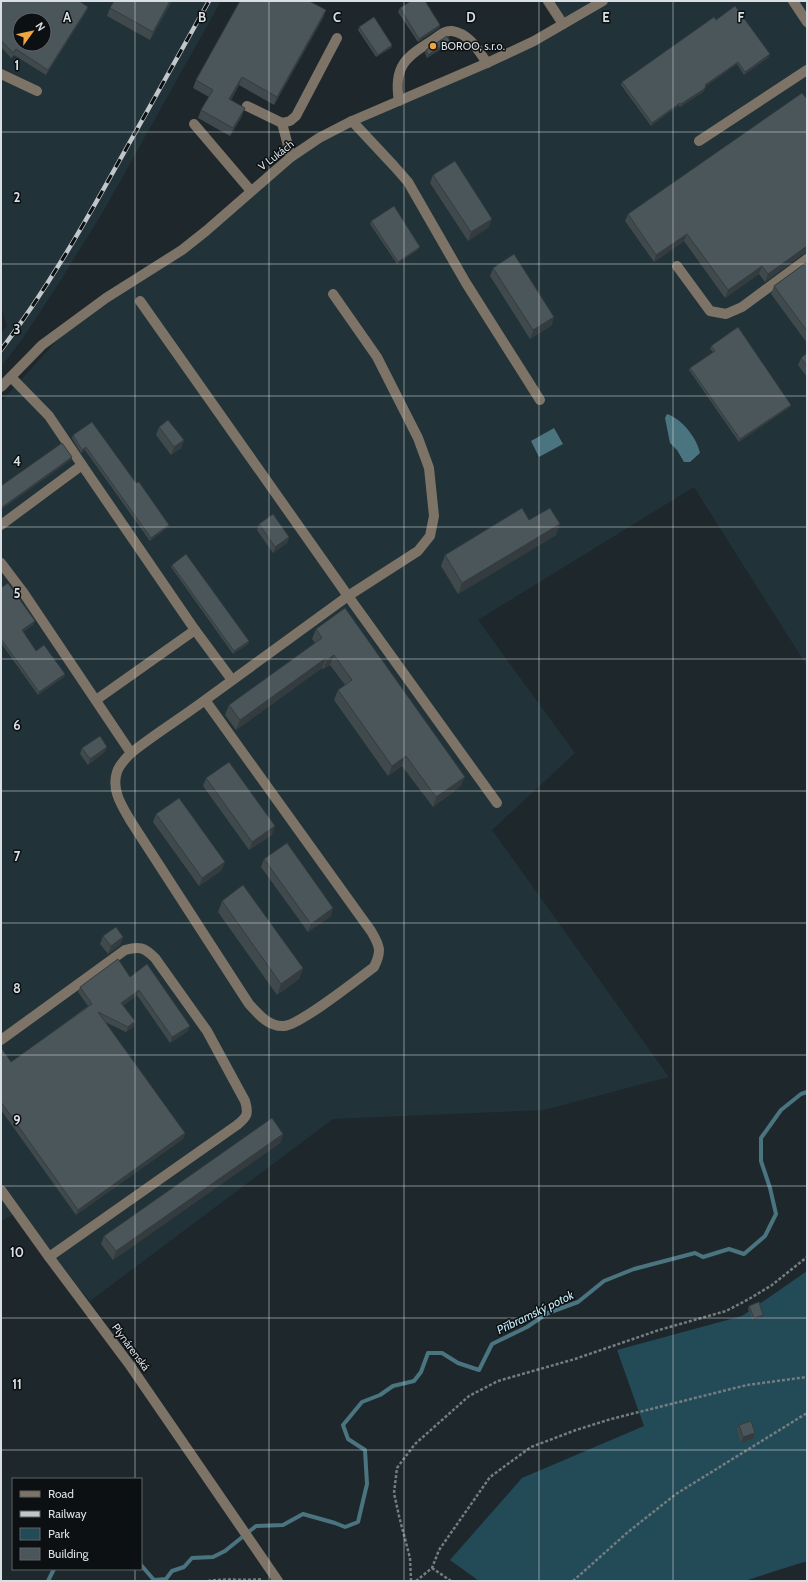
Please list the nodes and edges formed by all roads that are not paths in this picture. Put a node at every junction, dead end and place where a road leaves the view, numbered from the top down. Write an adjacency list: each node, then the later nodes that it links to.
1 (548, 1): 5 (street)
2 (603, 1): 5 (street, V Lukách)
3 (793, 1): 4 (street)
4 (807, 22)
5 (563, 24): 7 (street, V Lukách)
6 (337, 38): 14 (street)
7 (487, 63): 11 (street, V Lukách); 11 (street)
8 (807, 70): 16 (street)
9 (1, 74): 10 (street)
10 (37, 91)
11 (399, 101): 13 (street, V Lukách)
12 (247, 106): 14 (street)
13 (352, 121): 17 (street, V Lukách); 25 (street)
14 (282, 123): 17 (street)
15 (194, 124): 18 (street)
16 (699, 141)
17 (291, 157): 18 (street, V Lukách)
18 (252, 191): 23 (street, V Lukách)
19 (807, 259): 20 (street)
20 (677, 266)
21 (333, 294): 29 (street)
22 (140, 301): 29 (street)
23 (11, 377): 24 (street, V Lukách); 26 (street)
24 (1, 387)
25 (540, 400)
26 (82, 465): 27 (street); 30 (street)
27 (1, 525)
28 (1, 563): 32 (street)
29 (348, 596): 31 (street); 35 (street)
30 (195, 630): 31 (street); 32 (street)
31 (232, 680): 33 (street)
32 (96, 700): 34 (street)
33 (205, 700): 34 (street); 34 (street)
34 (131, 753)
35 (497, 803)
36 (1, 1040): 38 (street)
37 (1, 1190): 38 (street, Plynárenská)
38 (49, 1257): 39 (street, Plynárenská)
39 (277, 1580)

